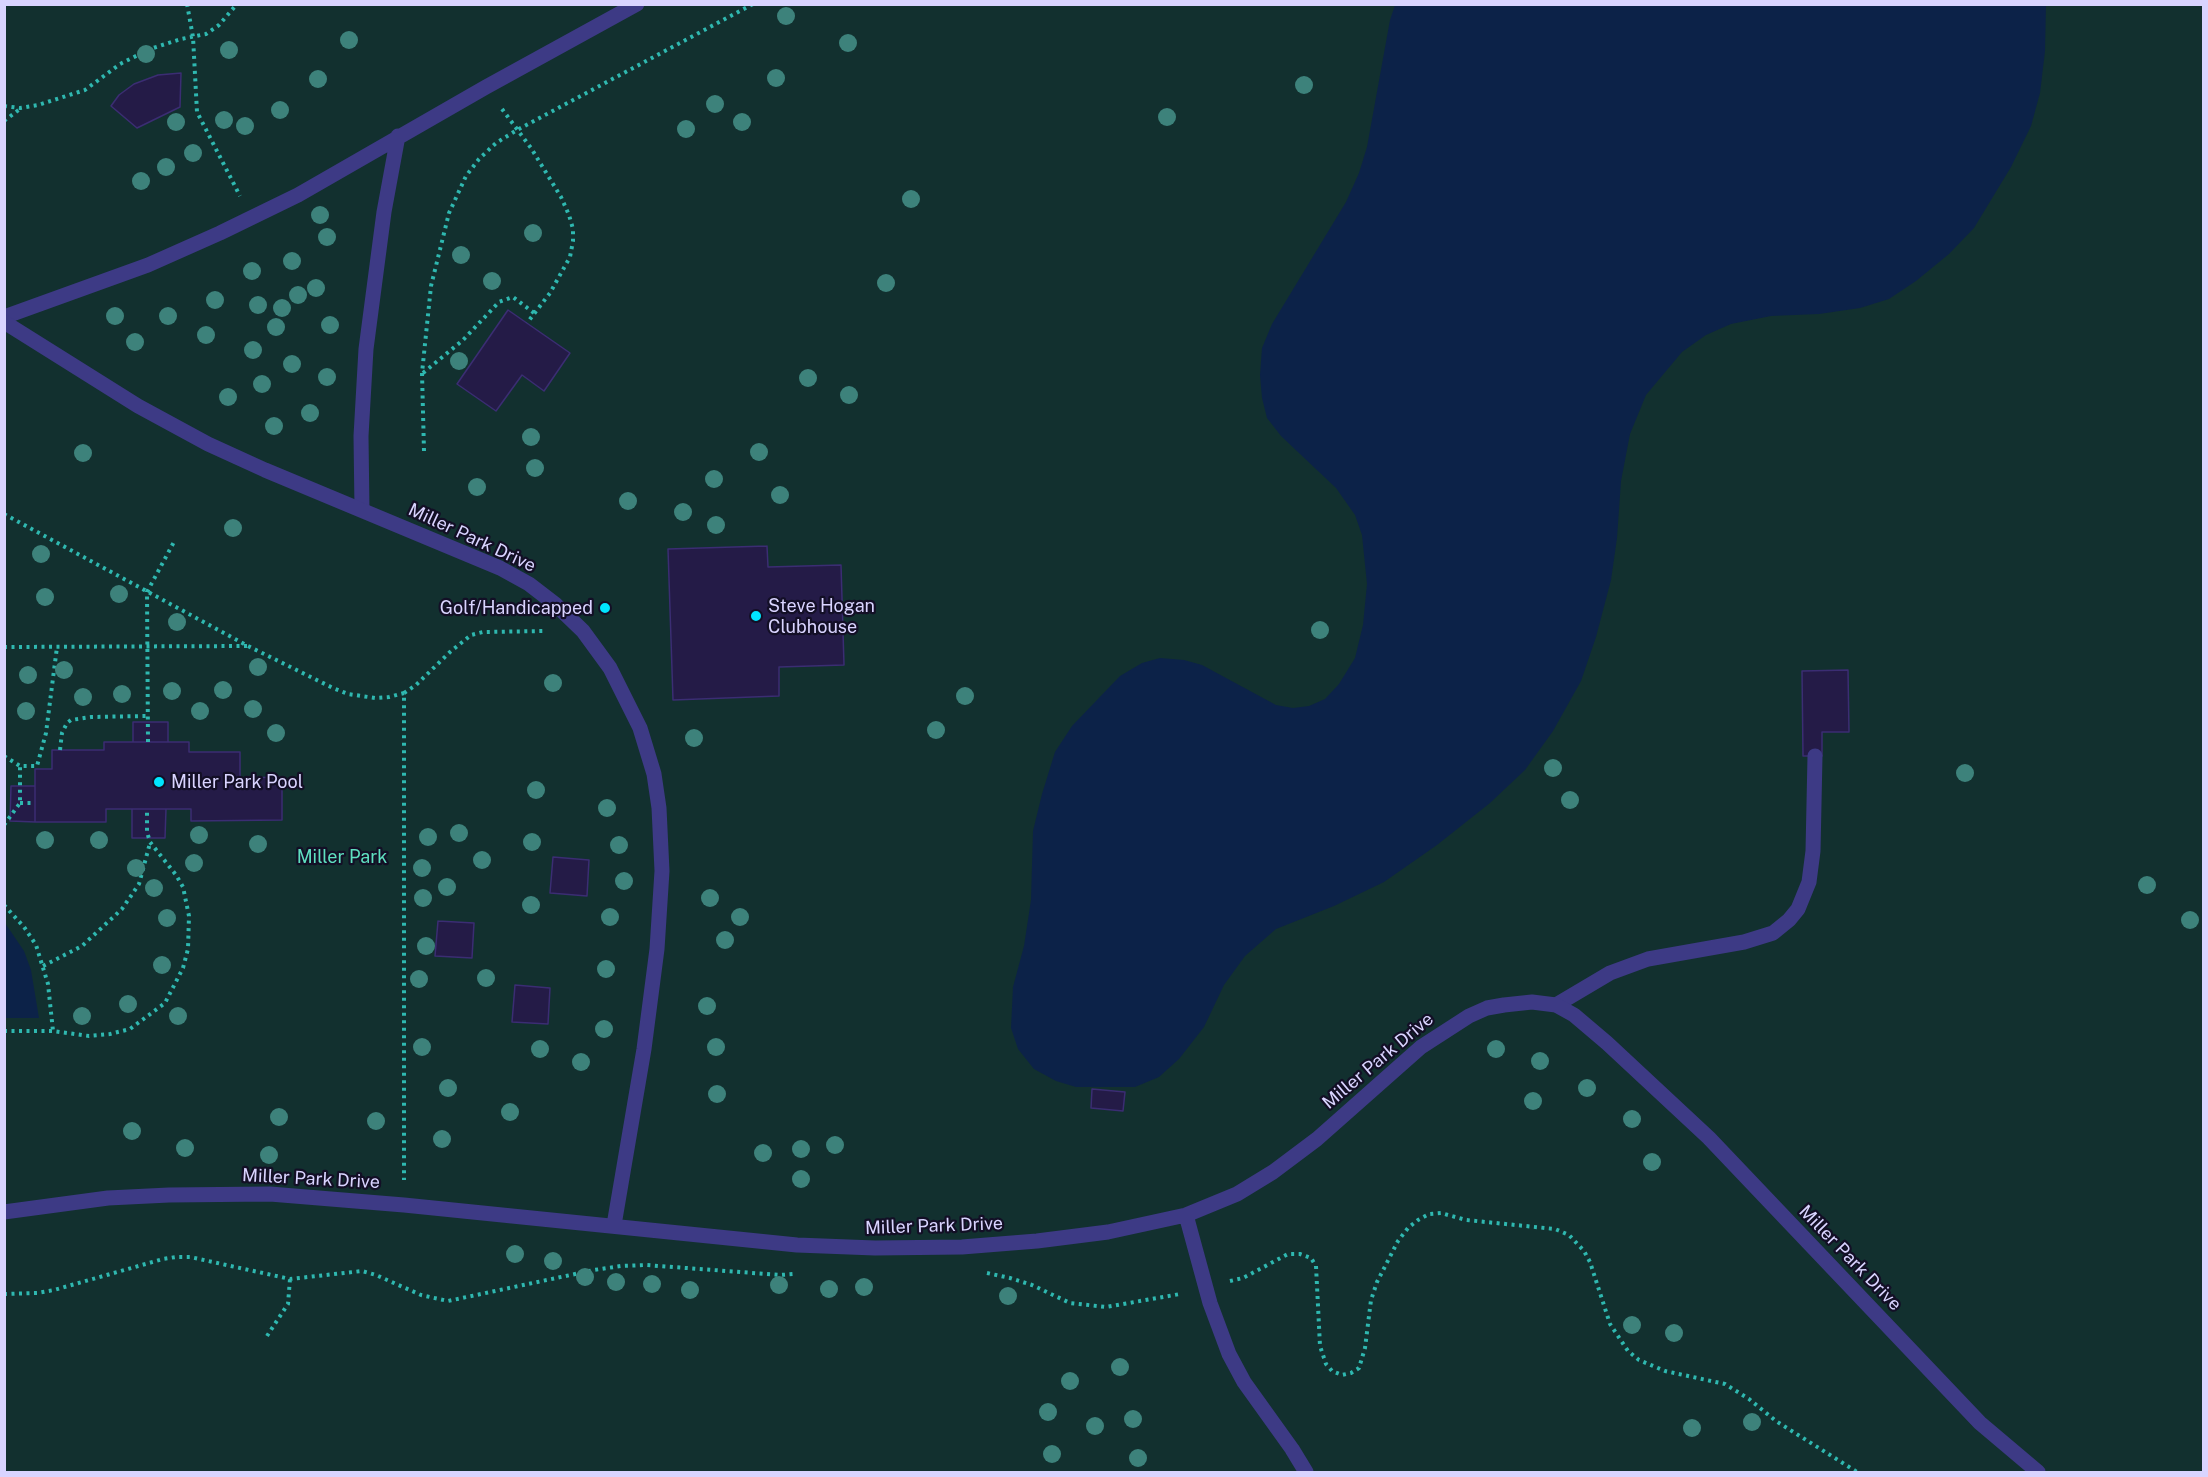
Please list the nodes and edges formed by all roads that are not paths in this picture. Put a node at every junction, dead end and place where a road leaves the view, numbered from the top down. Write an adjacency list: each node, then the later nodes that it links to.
1 (637, 4): 2 (street)
2 (398, 136): 3 (street); 5 (street)
3 (4, 317)
4 (4, 322): 5 (street, Miller Park Drive)
5 (362, 510): 10 (street, Miller Park Drive)
6 (1815, 756): 7 (street)
7 (1556, 1005): 9 (street, Miller Park Drive); 12 (street, Miller Park Drive)
8 (4, 1212): 10 (street, Miller Park Drive)
9 (1186, 1215): 10 (street, Miller Park Drive); 11 (street)
10 (614, 1225)
11 (1306, 1473)
12 (2038, 1473)

